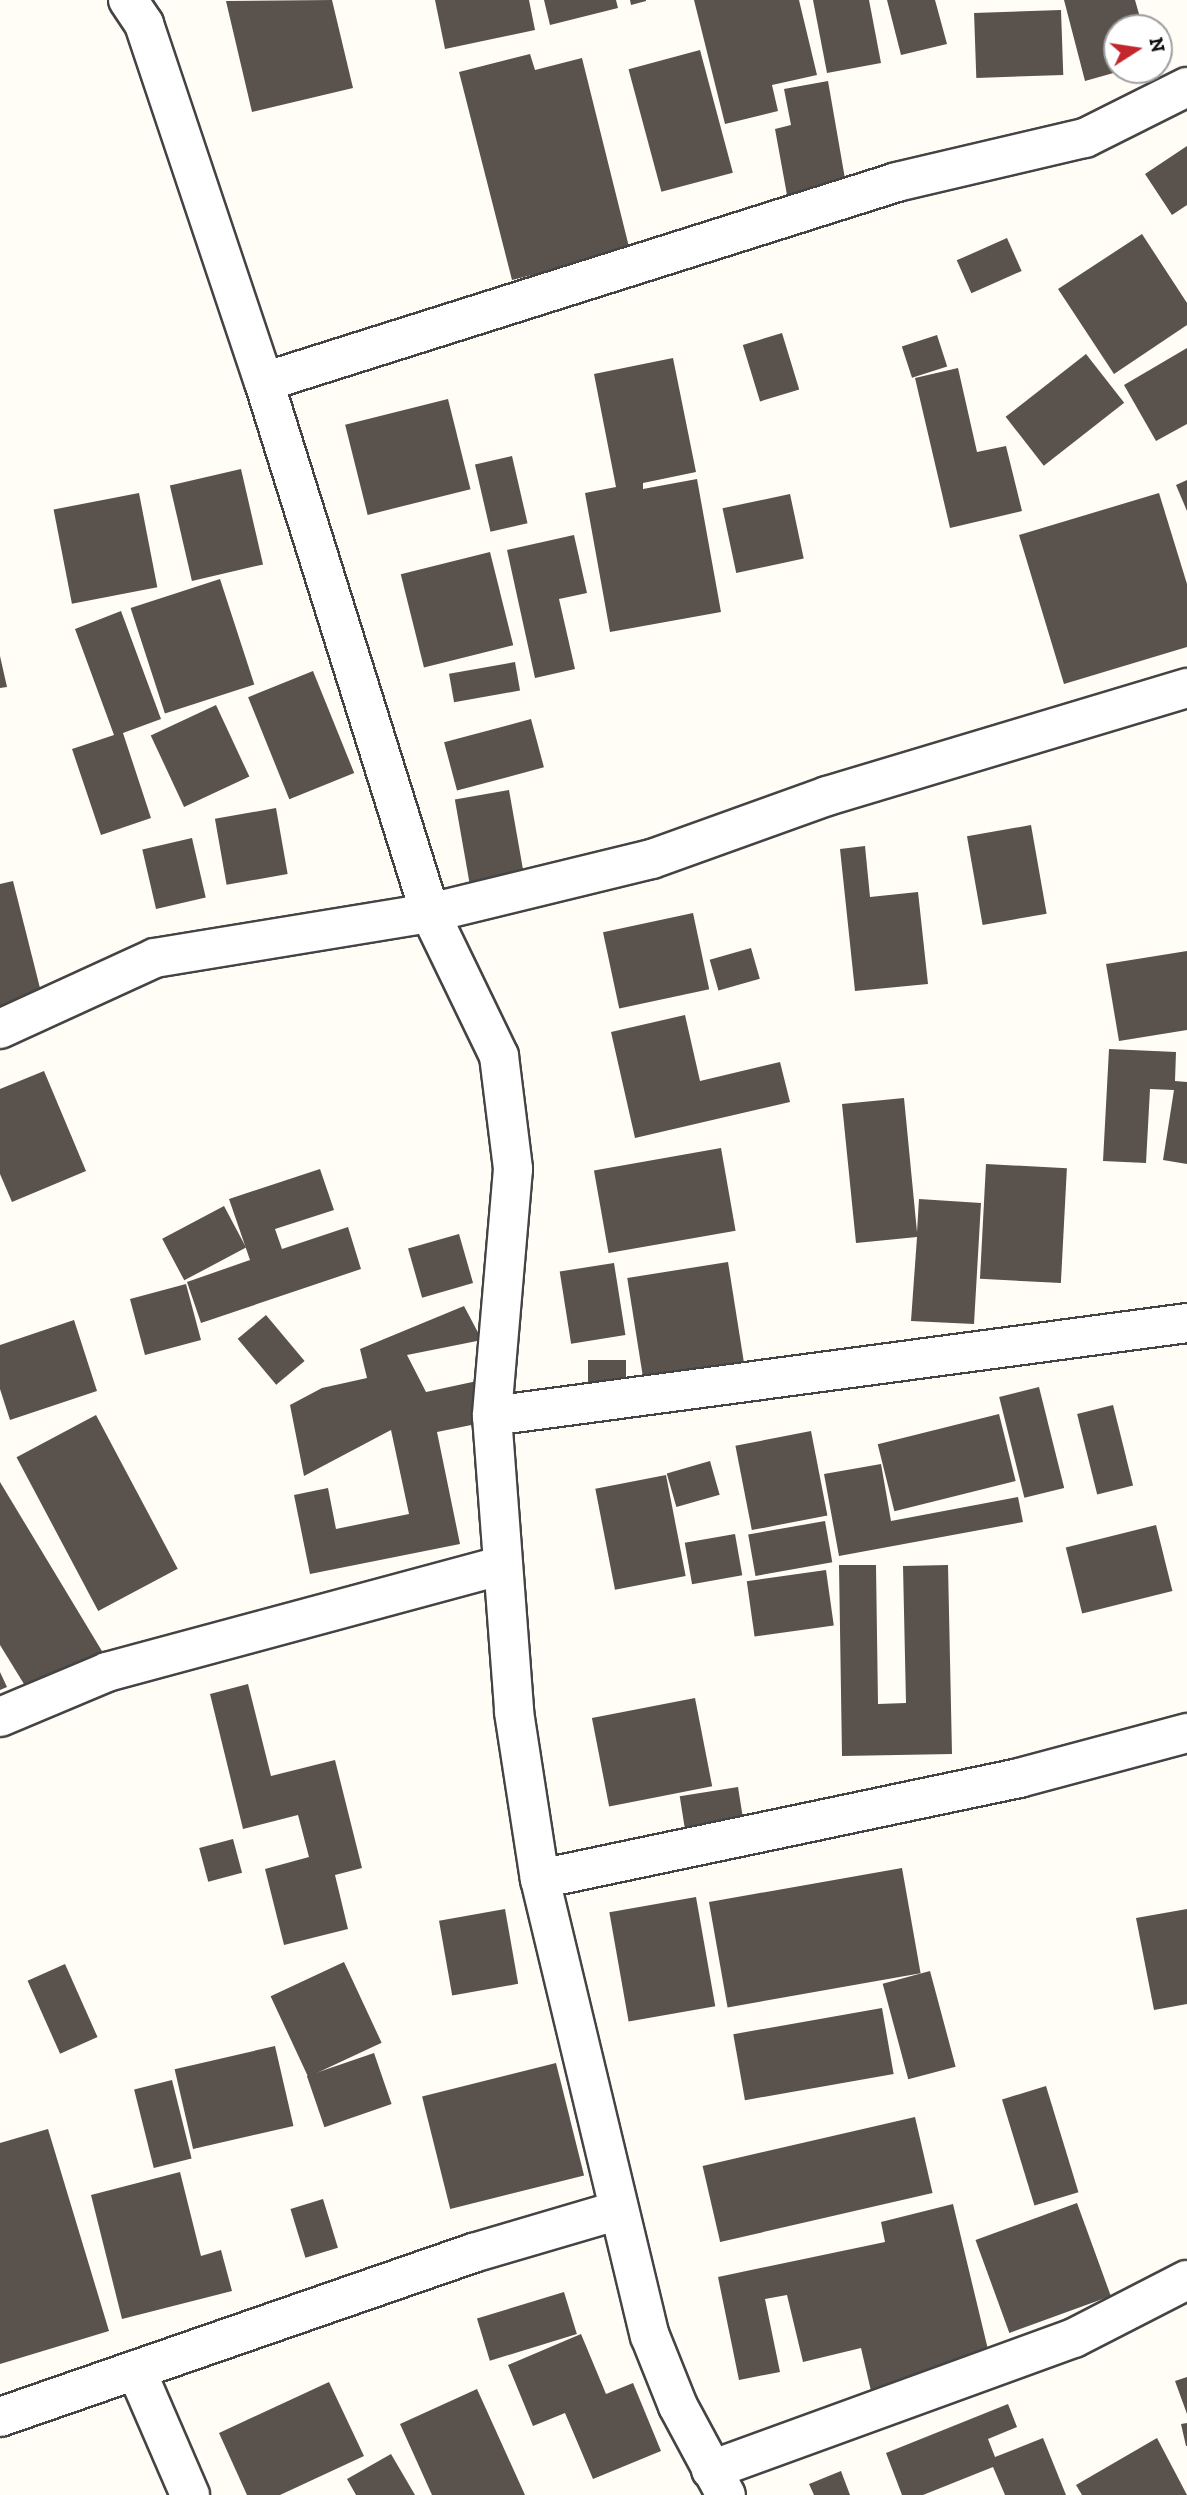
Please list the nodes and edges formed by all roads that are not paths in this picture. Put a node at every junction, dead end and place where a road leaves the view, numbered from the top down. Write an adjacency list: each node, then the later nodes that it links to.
1 (128, 0): 3 (street)
2 (1187, 87): 3 (street)
3 (264, 382): 5 (street)
4 (1187, 688): 5 (street)
5 (430, 913): 6 (street); 8 (street)
6 (0, 1029)
7 (1187, 1323): 8 (street)
8 (492, 1416): 9 (street)
9 (500, 1566): 10 (street); 12 (street)
10 (0, 1717)
11 (1187, 1733): 12 (street)
12 (540, 1879): 13 (street)
13 (619, 2210): 15 (street); 17 (street)
14 (1187, 2280): 17 (street)
15 (136, 2370): 16 (street); 18 (street)
16 (0, 2417)
17 (719, 2482)
18 (190, 2495)

